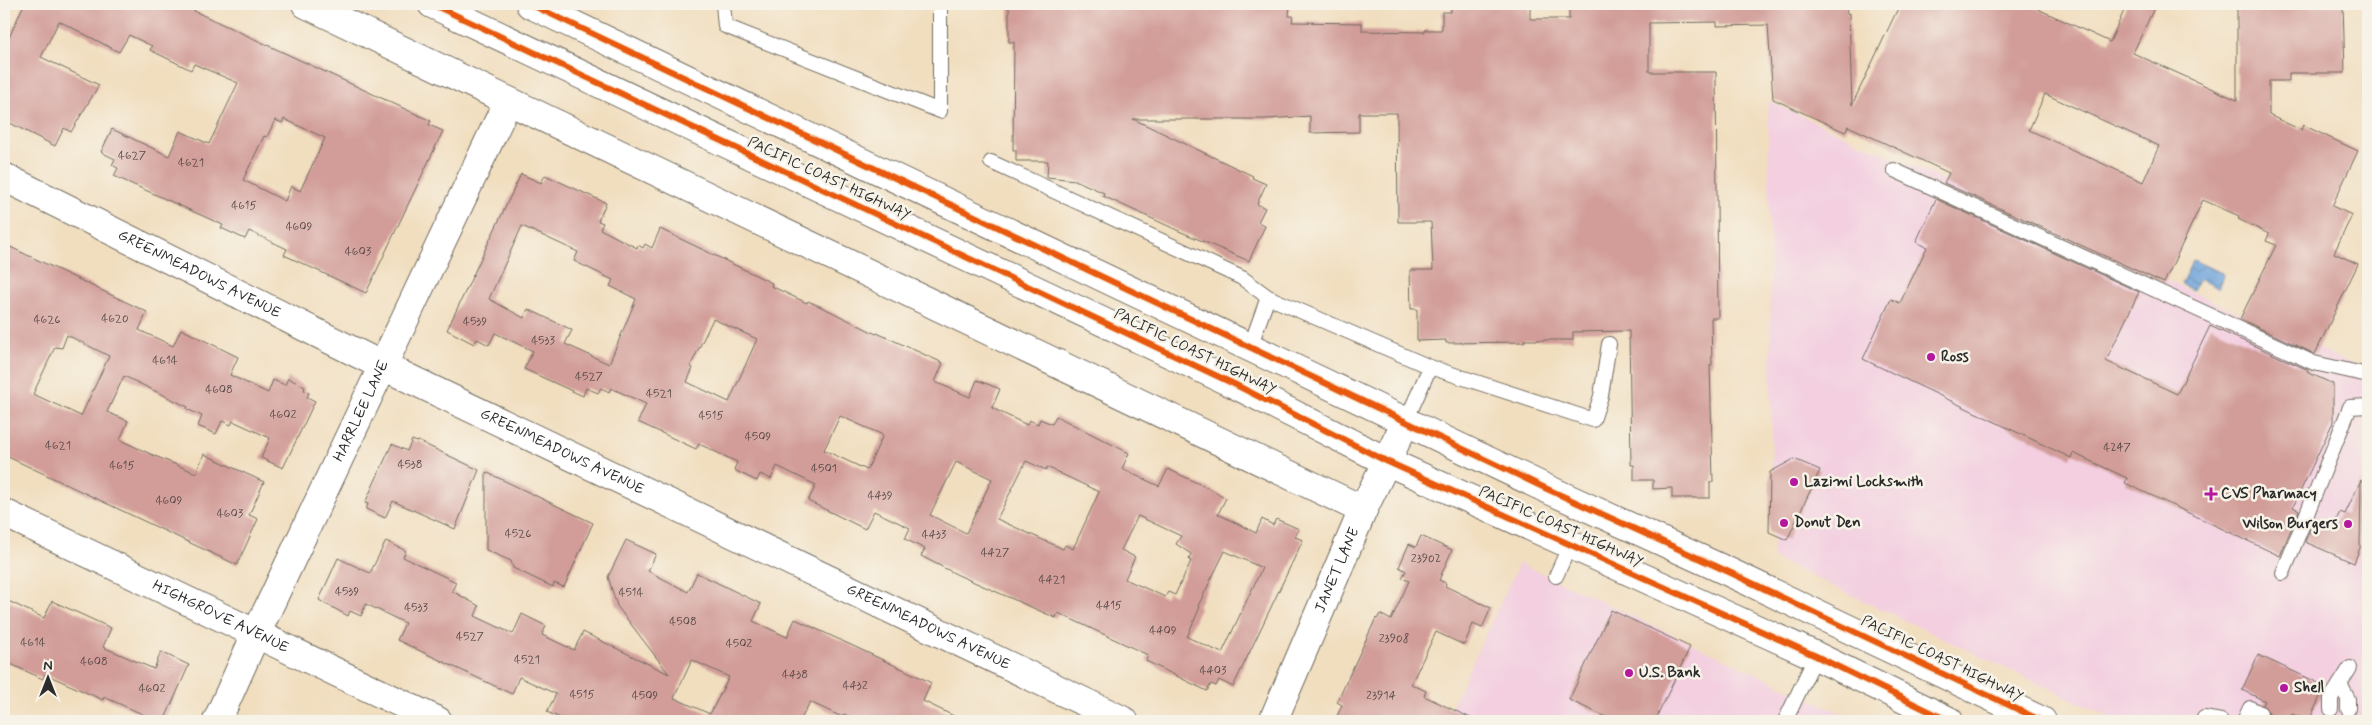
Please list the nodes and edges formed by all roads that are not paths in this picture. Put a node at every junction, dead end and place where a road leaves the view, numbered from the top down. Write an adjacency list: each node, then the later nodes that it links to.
1 (306, 4): 7 (main road)
2 (432, 4): 19 (main road, PACIFIC COAST HIGHWAY)
3 (530, 4): 6 (main road, PACIFIC COAST HIGHWAY)
4 (723, 4): 5 (lane)
5 (940, 4)
6 (566, 11): 13 (main road, PACIFIC COAST HIGHWAY)
7 (508, 101): 14 (main road, HARRLEE LANE); 20 (main road)
8 (991, 162): 11 (lane)
9 (1894, 170): 16 (lane)
10 (4, 177): 14 (main road, GREENMEADOWS AVENUE)
11 (1268, 298): 13 (lane); 15 (lane)
12 (1609, 344): 15 (lane)
13 (1250, 347): 18 (main road, PACIFIC COAST HIGHWAY)
14 (383, 366): 26 (main road, HARRLEE LANE); 35 (main road, GREENMEADOWS AVENUE)
15 (1430, 367): 18 (lane)
16 (2368, 375)
17 (2368, 406): 23 (lane)
18 (1406, 421): 19 (main road, JANET LANE); 25 (main road, PACIFIC COAST HIGHWAY)
19 (1386, 461): 20 (main road, JANET LANE); 22 (main road, PACIFIC COAST HIGHWAY)
20 (1363, 510): 36 (main road, JANET LANE)
21 (4, 513): 26 (main road, HIGHGROVE AVENUE)
22 (1570, 545): 24 (lane); 27 (main road, PACIFIC COAST HIGHWAY)
23 (2283, 574)
24 (1556, 576)
25 (1832, 620): 27 (main road); 39 (main road, PACIFIC COAST HIGHWAY)
26 (256, 634): 33 (main road, HARRLEE LANE); 34 (main road, HIGHGROVE AVENUE)
27 (1816, 656): 37 (lane); 38 (main road, PACIFIC COAST HIGHWAY)
28 (2350, 668): 29 (lane)
29 (2340, 684): 30 (lane); 31 (lane)
30 (2331, 709)
31 (2348, 709)
32 (2260, 712): 42 (lane)
33 (216, 721)
34 (438, 721)
35 (1124, 721)
36 (1274, 721)
37 (1785, 721)
38 (1949, 721)
39 (2042, 721)
40 (2203, 721): 41 (lane)
41 (2221, 721)
42 (2244, 721)

